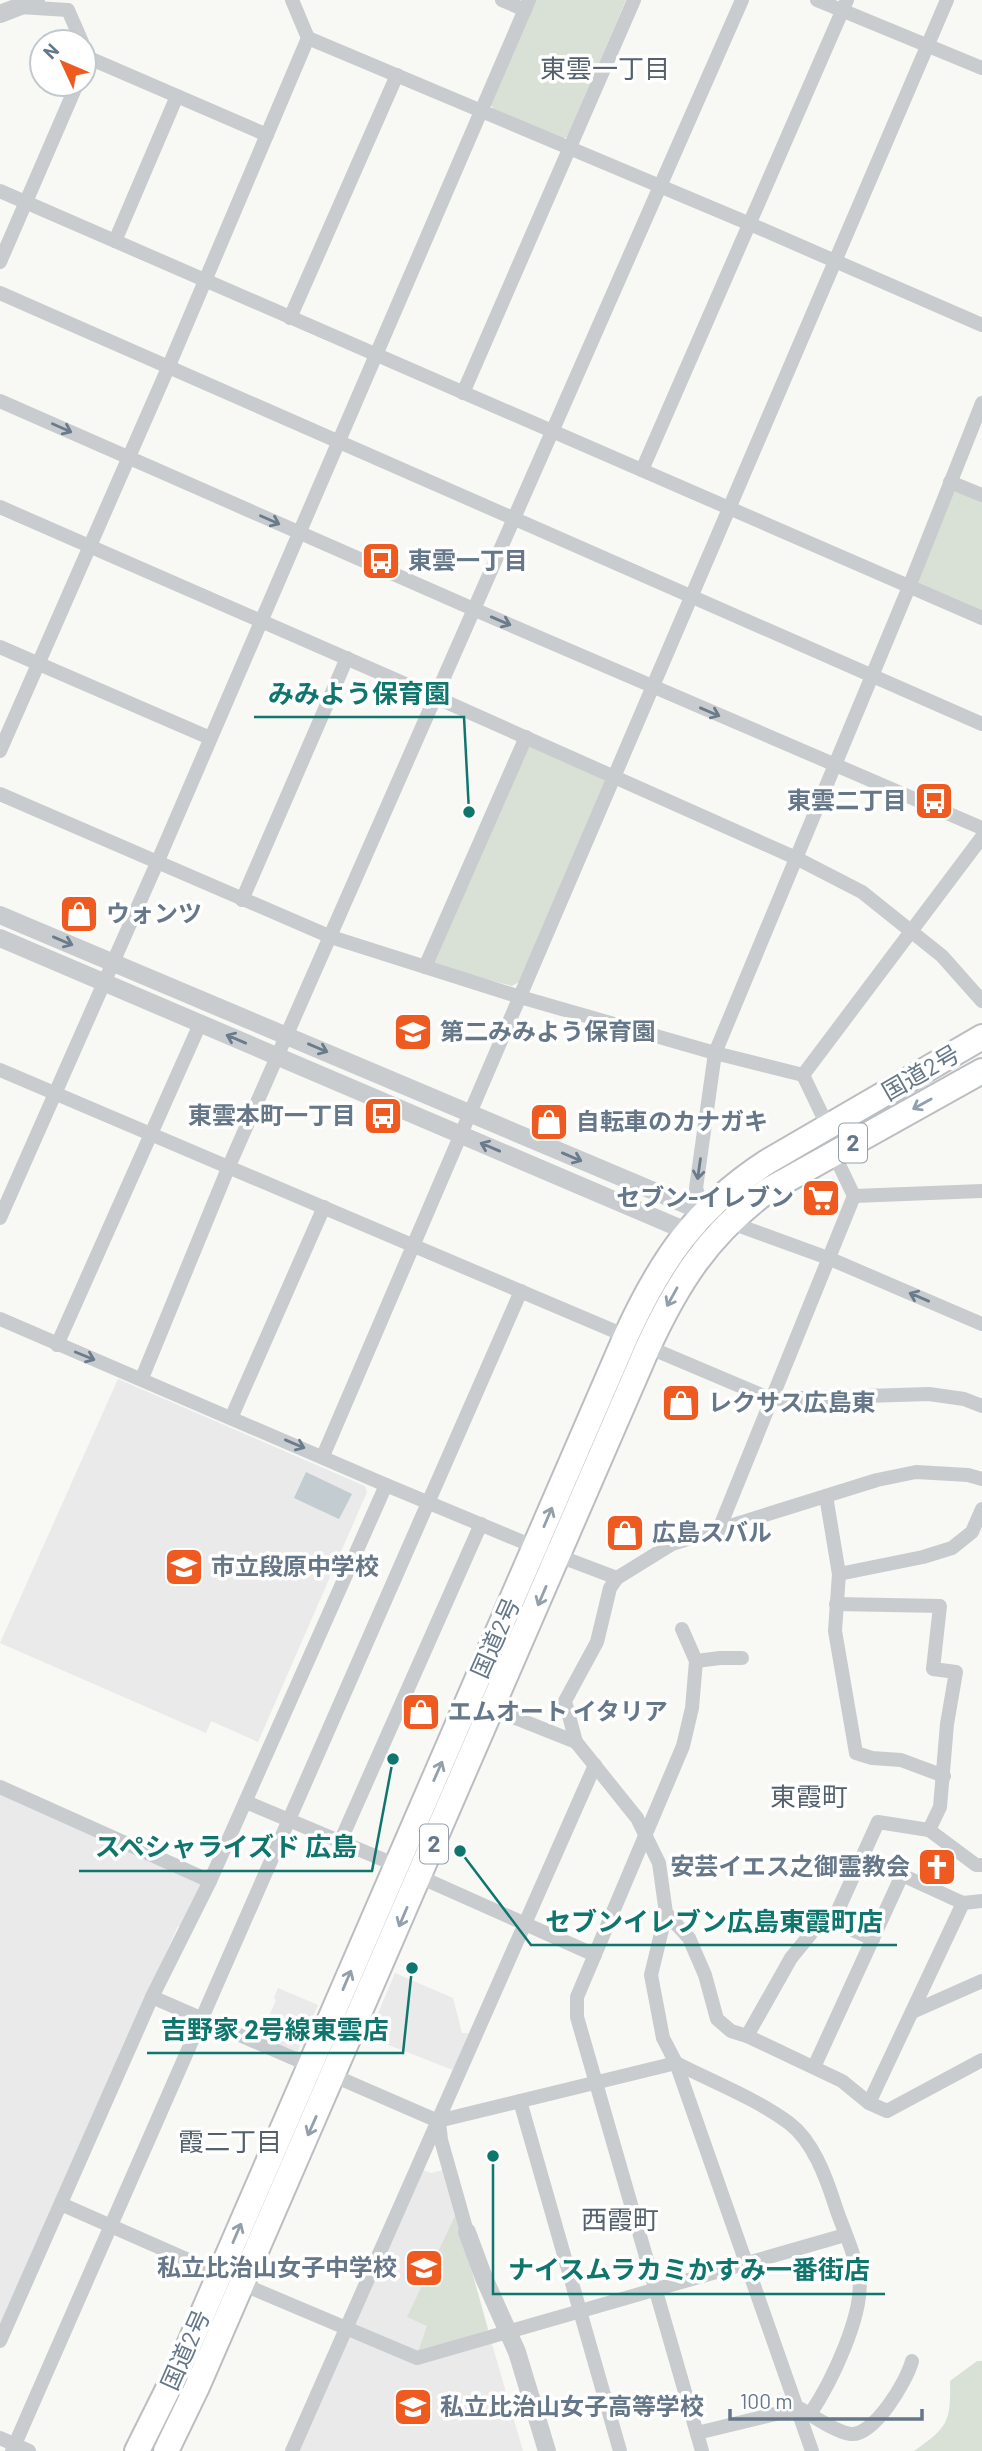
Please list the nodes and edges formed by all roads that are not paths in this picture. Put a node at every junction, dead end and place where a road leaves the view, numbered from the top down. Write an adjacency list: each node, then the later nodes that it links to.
1 (36, 0): 10 (street)
2 (292, 0): 13 (street)
3 (502, 0): 8 (street)
4 (634, 0): 22 (street)
5 (742, 0): 23 (street)
6 (817, 0): 9 (street)
7 (947, 0): 14 (street)
8 (527, 5): 20 (street)
9 (845, 5): 14 (street); 26 (street)
10 (18, 7): 11 (street); 12 (street)
11 (0, 14)
12 (76, 28)
13 (308, 38): 17 (street); 21 (street)
14 (928, 46): 16 (street); 28 (street)
15 (98, 63): 18 (street)
16 (982, 68)
17 (397, 75): 20 (street); 32 (street)
18 (177, 96): 21 (street); 27 (street)
19 (72, 98): 25 (street)
20 (482, 111): 22 (street); 34 (street)
21 (267, 135): 30 (street)
22 (569, 148): 23 (street); 36 (street)
23 (660, 187): 26 (street); 39 (street)
24 (0, 191): 25 (street)
25 (26, 202): 27 (street); 29 (street)
26 (750, 224): 28 (street); 42 (street)
27 (115, 241): 30 (street)
28 (835, 261): 33 (street); 45 (street)
29 (0, 262)
30 (205, 281): 32 (street); 35 (street)
31 (0, 293): 35 (street)
32 (290, 318): 34 (street)
33 (982, 325)
34 (376, 355): 36 (street); 40 (street)
35 (168, 368): 40 (street); 41 (street)
36 (463, 393): 39 (street)
37 (0, 401): 41 (street, one-way to 41)
38 (981, 409): 43 (street)
39 (552, 432): 42 (street); 47 (street)
40 (339, 442): 47 (street); 48 (street)
41 (127, 457): 48 (street, one-way to 48); 49 (street)
42 (642, 470): 45 (street)
43 (950, 482): 44 (street); 50 (street)
44 (982, 495)
45 (729, 508): 50 (street); 51 (street)
46 (2, 514): 49 (street)
47 (514, 518): 51 (street); 52 (street)
48 (299, 533): 52 (street); 54 (street)
49 (88, 547): 54 (street); 57 (street)
50 (909, 587): 53 (street); 58 (street)
51 (690, 596): 58 (street); 59 (street)
52 (474, 609): 59 (street, one-way to 59); 60 (street)
53 (982, 618)
54 (261, 621): 56 (street); 63 (street)
55 (0, 647): 57 (street)
56 (347, 658): 60 (street); 72 (street)
57 (38, 663): 63 (street); 64 (street)
58 (872, 676): 61 (street); 65 (street)
59 (652, 686): 65 (street, one-way to 65); 66 (street)
60 (435, 696): 62 (street); 75 (street)
61 (982, 724)
62 (526, 737): 66 (street); 78 (street)
63 (210, 738): 71 (street)
64 (0, 751)
65 (835, 765): 68 (street); 70 (street)
66 (614, 775): 70 (street); 80 (street)
67 (0, 794): 71 (street)
68 (982, 828)
69 (982, 837): 74 (street)
70 (796, 858): 74 (street); 85 (street)
71 (157, 863): 72 (street); 77 (street)
72 (242, 900): 75 (street)
73 (0, 915): 77 (street, one-way to 77)
74 (911, 930): 81 (street); 89 (street)
75 (331, 937): 78 (street); 83 (street)
76 (0, 938): 79 (street)
77 (113, 962): 79 (street); 83 (street)
78 (425, 967): 80 (street)
79 (104, 983): 82 (street); 90 (street)
80 (520, 997): 85 (street); 91 (street)
81 (982, 1001)
82 (200, 1024): 86 (street, one-way to 82); 93 (street)
83 (288, 1035): 86 (street); 91 (street, one-way to 91)
84 (982, 1037): 92 (highway, 国道2号 / 2)
85 (715, 1053): 89 (street); 101 (street, one-way to 101)
86 (278, 1057): 94 (street); 96 (street)
87 (0, 1070): 90 (street)
88 (982, 1071): 95 (highway, 国道2号 / 2, one-way to 95)
89 (803, 1075): 92 (street)
90 (54, 1092): 93 (street); 100 (street)
91 (471, 1112): 94 (street); 101 (street, one-way to 101)
92 (828, 1127): 101 (highway, 国道2号 / 2)
93 (153, 1134): 96 (street); 110 (street)
94 (461, 1135): 101 (street, one-way to 94); 104 (street)
95 (834, 1154): 98 (street); 102 (highway, 国道2号 / 2)
96 (229, 1166): 99 (street); 111 (street)
97 (982, 1191): 98 (street)
98 (854, 1196): 105 (street)
99 (324, 1207): 104 (street); 114 (street)
100 (0, 1218)
101 (696, 1222): 102 (street); 103 (street); 109 (highway, 国道2号 / 2)
102 (729, 1222): 103 (highway, 国道2号 / 2); 105 (street)
103 (710, 1241): 109 (highway, 国道2号 / 2, one-way to 109)
104 (414, 1246): 106 (street); 115 (street)
105 (828, 1258): 108 (street, one-way to 105); 112 (street)
106 (521, 1291): 109 (street); 119 (street)
107 (0, 1319): 110 (street)
108 (982, 1324)
109 (637, 1342): 112 (street); 123 (highway, 国道2号 / 2, one-way to 109); 124 (highway, 国道2号 / 2)
110 (58, 1345): 111 (street, one-way to 111)
111 (142, 1378): 114 (street)
112 (771, 1399): 113 (street); 122 (street)
113 (982, 1406)
114 (232, 1416): 115 (street, one-way to 115)
115 (323, 1456): 117 (street)
116 (982, 1479): 118 (street)
117 (386, 1485): 119 (street); 136 (street)
118 (826, 1496): 122 (street); 125 (street)
119 (429, 1502): 121 (street); 137 (street)
120 (982, 1509): 125 (street)
121 (481, 1524): 123 (street); 140 (street)
122 (719, 1529): 126 (street)
123 (535, 1547): 124 (street); 142 (highway, 国道2号 / 2, one-way to 123)
124 (559, 1556): 126 (street); 131 (highway, 国道2号 / 2, one-way to 131)
125 (839, 1574): 127 (street)
126 (617, 1578): 132 (street)
127 (836, 1604): 134 (street); 134 (street)
128 (682, 1629): 130 (street)
129 (742, 1658): 130 (street)
130 (696, 1661): 139 (street)
131 (493, 1709): 132 (street); 143 (highway, 国道2号 / 2)
132 (576, 1742): 133 (street)
133 (595, 1765): 139 (street); 149 (street)
134 (944, 1776): 138 (street)
135 (0, 1787): 144 (street)
136 (246, 1802): 137 (street); 144 (street)
137 (288, 1820): 140 (street); 155 (street)
138 (929, 1830): 141 (street); 148 (street)
139 (646, 1836): 147 (street); 151 (street)
140 (340, 1842): 142 (street)
141 (982, 1865)
142 (396, 1866): 159 (highway, 国道2号 / 2, one-way to 142)
143 (420, 1877): 149 (street); 161 (highway, 国道2号 / 2, one-way to 161)
144 (211, 1881): 153 (street)
145 (982, 1902): 146 (street)
146 (963, 1903): 150 (street); 154 (street)
147 (666, 1913): 156 (street); 158 (street)
148 (833, 1921): 150 (street); 156 (street)
149 (525, 1923): 151 (street); 165 (street)
150 (873, 1939): 160 (street)
151 (595, 1955): 162 (street)
152 (982, 1981): 154 (street)
153 (152, 1997): 155 (street); 166 (street)
154 (912, 2012): 164 (street)
155 (201, 2019): 159 (street); 167 (street)
156 (747, 2036): 160 (street)
157 (982, 2060): 164 (street)
158 (676, 2063): 162 (street); 169 (street); 170 (street)
159 (310, 2066): 161 (street); 171 (highway, 国道2号 / 2, one-way to 159)
160 (814, 2067): 164 (street)
161 (334, 2075): 165 (street); 171 (highway, 国道2号 / 2, one-way to 171)
162 (597, 2083): 163 (street); 172 (street)
163 (520, 2101): 165 (street); 173 (street)
164 (869, 2103)
165 (439, 2121): 168 (street); 174 (street)
166 (61, 2204): 167 (street); 176 (street)
167 (111, 2227): 171 (street); 181 (street)
168 (467, 2232): 175 (street)
169 (845, 2235): 170 (street); 178 (street)
170 (746, 2263): 172 (street); 178 (street)
171 (231, 2279): 174 (street); 183 (highway, 国道2号 / 2); 184 (highway, 国道2号 / 2)
172 (656, 2290): 173 (street); 179 (street)
173 (581, 2310): 175 (street); 187 (street)
174 (346, 2329): 175 (street); 185 (street)
175 (509, 2331): 186 (street)
176 (0, 2341)
177 (912, 2361): 178 (street)
178 (803, 2412): 179 (street); 189 (street)
179 (697, 2433): 188 (street)
180 (0, 2438): 181 (street)
181 (14, 2448): 182 (street)
182 (29, 2451)
183 (137, 2451)
184 (166, 2451)
185 (292, 2451)
186 (547, 2451)
187 (620, 2451)
188 (702, 2451)
189 (812, 2451)

